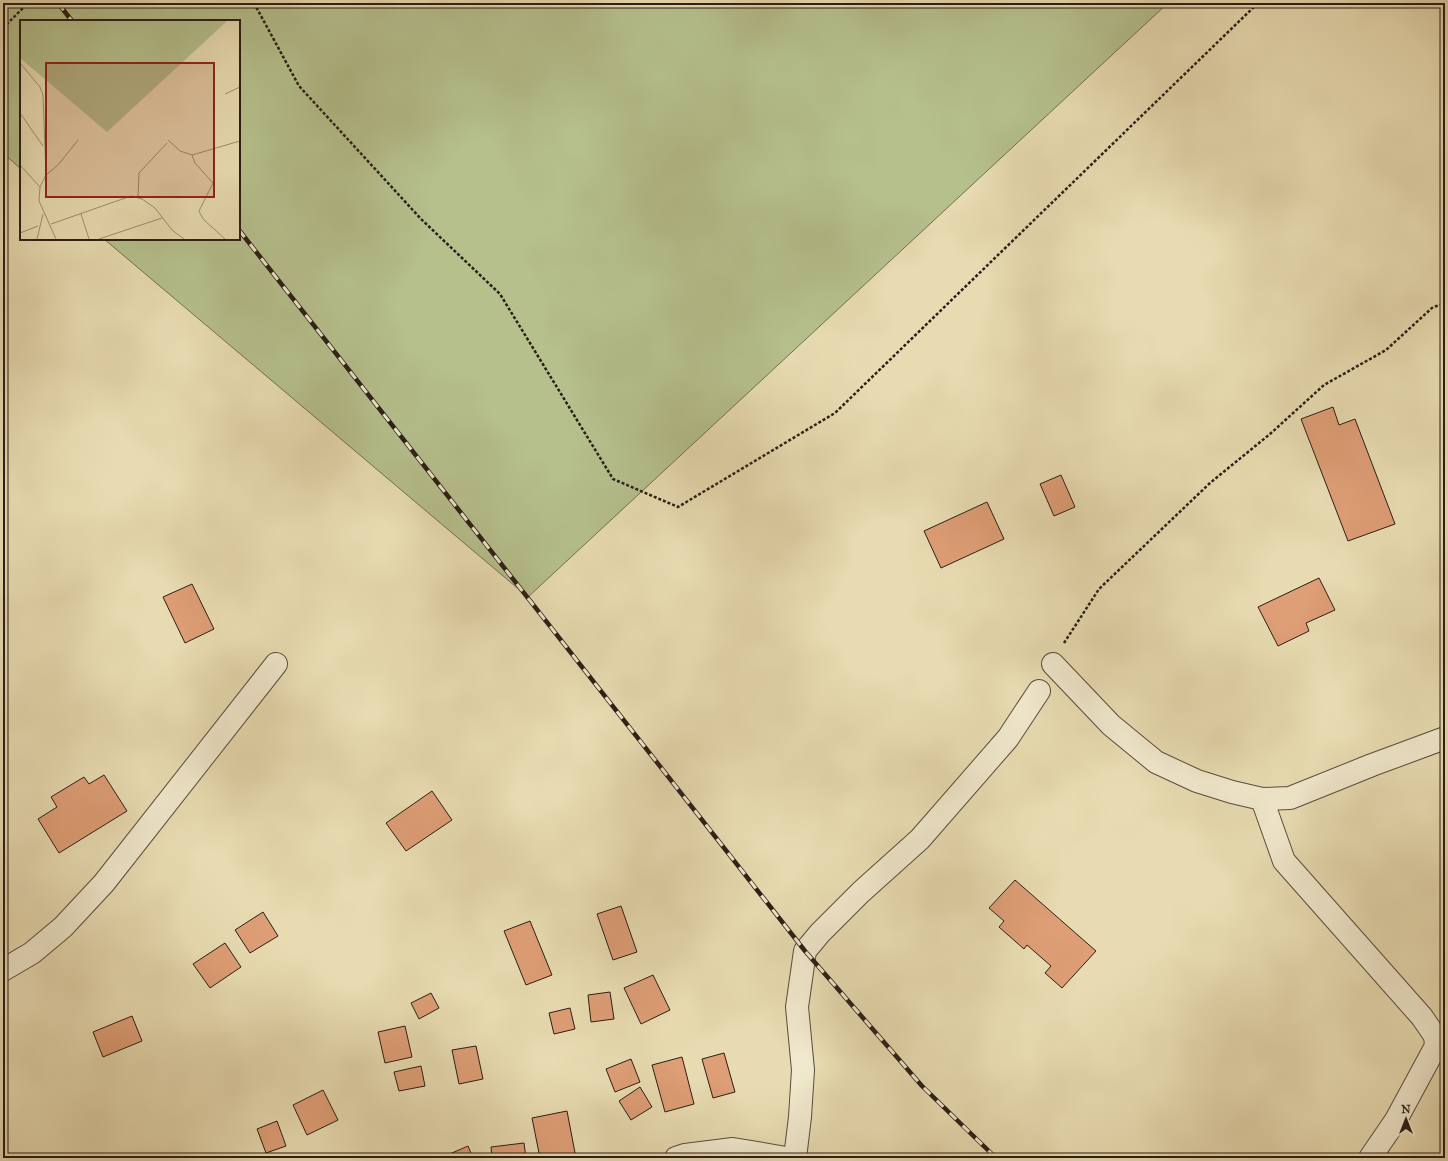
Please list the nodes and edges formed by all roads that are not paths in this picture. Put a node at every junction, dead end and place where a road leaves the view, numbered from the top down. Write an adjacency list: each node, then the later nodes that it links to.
1 (276, 664): 6 (street)
2 (1053, 664): 5 (street)
3 (1039, 691): 9 (street)
4 (1445, 738): 5 (street)
5 (1262, 799): 10 (street)
6 (3, 970)
7 (676, 1158): 8 (street)
8 (786, 1158)
9 (794, 1158)
10 (1370, 1158)

